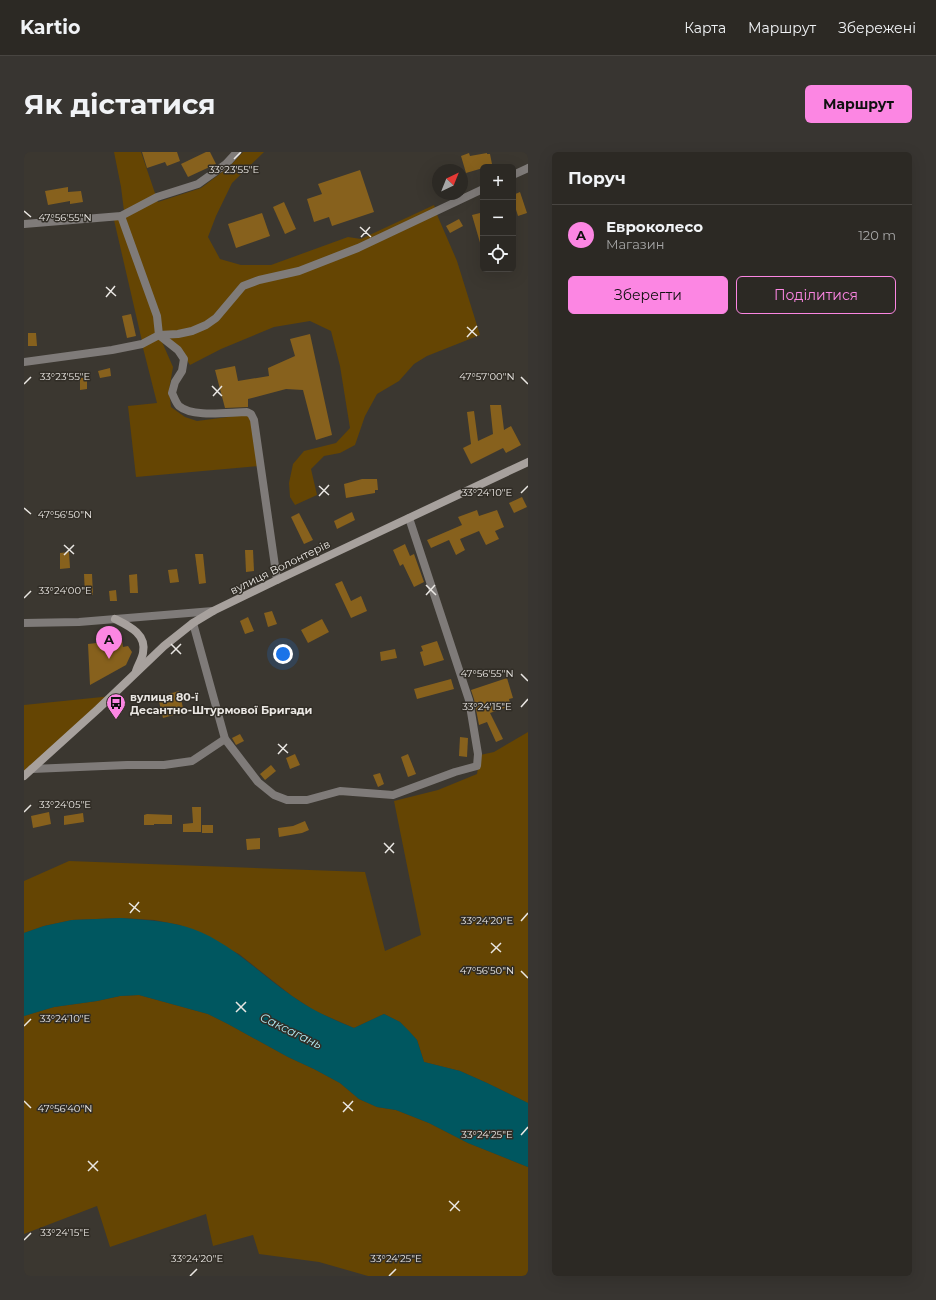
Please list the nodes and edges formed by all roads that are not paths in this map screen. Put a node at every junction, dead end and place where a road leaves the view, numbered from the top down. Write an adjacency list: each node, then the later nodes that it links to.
1 (237, 152): 5 (street)
2 (528, 168): 3 (street)
3 (516, 174)
4 (480, 190): 7 (street)
5 (121, 216): 6 (street); 7 (street)
6 (24, 224)
7 (159, 335): 8 (street); 11 (street)
8 (24, 362)
9 (528, 462): 10 (street, вулиця Волонтерів)
10 (409, 518): 11 (street, вулиця Волонтерів); 17 (street)
11 (277, 580): 12 (street, вулиця Волонтерів)
12 (213, 611): 13 (street, вулиця Волонтерів); 15 (street)
13 (115, 619): 14 (street, вулиця Волонтерів); 16 (street)
14 (24, 623)
15 (193, 623): 16 (street); 17 (street)
16 (135, 674): 18 (street)
17 (225, 739): 18 (street)
18 (32, 769): 19 (street)
19 (24, 776)

